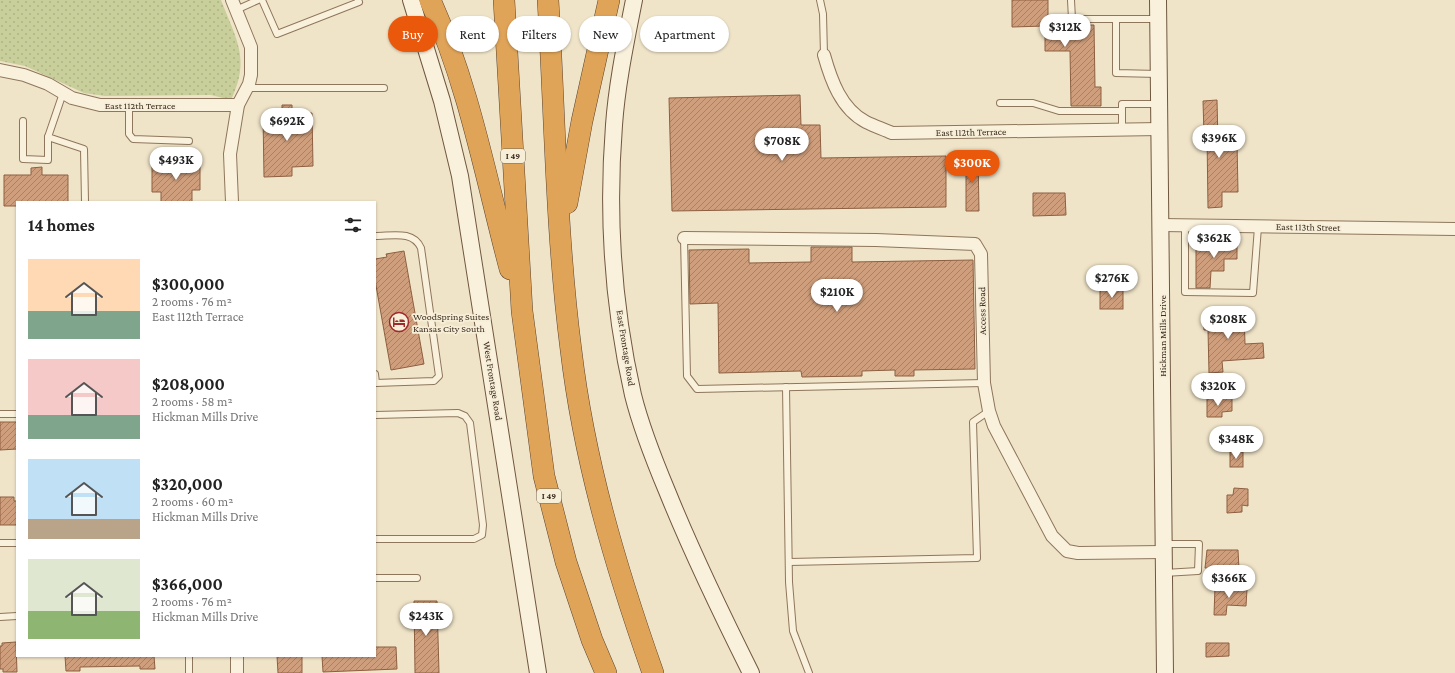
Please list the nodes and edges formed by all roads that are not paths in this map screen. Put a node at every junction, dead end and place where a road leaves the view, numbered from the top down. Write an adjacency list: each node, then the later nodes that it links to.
1 (258, 0): 13 (lane)
2 (262, 0): 3 (lane)
3 (358, 0)
4 (411, 0): 63 (street, West Frontage Road)
5 (430, 0): 41 (highway)
6 (504, 0): 41 (highway, I 49)
7 (548, 0): 39 (highway)
8 (609, 0): 39 (highway)
9 (634, 0): 66 (street, East Frontage Road)
10 (820, 0): 16 (lane)
11 (1071, 0): 14 (lane)
12 (1158, 0): 15 (street, Hickman Mills Drive)
13 (234, 5): 19 (street)
14 (1116, 19): 15 (lane); 18 (lane)
15 (1158, 19): 18 (street, Hickman Mills Drive)
16 (824, 55): 28 (street, East 112th Terrace)
17 (0, 70): 21 (street, East 112th Terrace)
18 (1159, 74): 23 (street, Hickman Mills Drive)
19 (247, 88): 20 (lane); 25 (street)
20 (384, 88)
21 (63, 93): 24 (street, East 112th Terrace); 30 (lane)
22 (1000, 103): 26 (lane)
23 (1160, 104): 26 (lane); 29 (street, Hickman Mills Drive)
24 (129, 105): 25 (street, East 112th Terrace); 31 (lane)
25 (238, 105): 33 (street)
26 (1122, 111): 28 (lane)
27 (23, 121): 30 (lane)
28 (1122, 129): 29 (street, East 112th Terrace)
29 (1160, 129): 34 (street, Hickman Mills Drive)
30 (48, 138): 32 (lane)
31 (189, 141)
32 (85, 201)
33 (232, 201)
34 (1161, 225): 35 (street, East 113th Street); 52 (street, Hickman Mills Drive)
35 (1185, 226): 36 (street, East 113th Street); 36 (lane)
36 (1258, 227): 37 (street, East 113th Street)
37 (1455, 229)
38 (376, 236): 42 (lane)
39 (561, 237): 65 (highway)
40 (684, 238): 43 (street, Access Road); 44 (lane)
41 (522, 311): 64 (highway, I 49)
42 (376, 383)
43 (984, 383): 44 (lane); 45 (street, Access Road)
44 (786, 388): 53 (lane)
45 (988, 411): 52 (street, Access Road); 53 (lane)
46 (0, 414): 47 (lane)
47 (16, 414)
48 (376, 415): 49 (lane)
49 (376, 539)
50 (0, 543): 51 (lane)
51 (16, 543)
52 (1163, 548): 54 (street, Hickman Mills Drive); 54 (lane)
53 (789, 562): 67 (lane)
54 (1164, 573): 68 (street, Hickman Mills Drive)
55 (376, 578): 56 (lane)
56 (417, 578)
57 (16, 616): 58 (lane)
58 (0, 617)
59 (189, 657): 61 (lane)
60 (238, 657): 62 (street)
61 (189, 673)
62 (238, 673)
63 (538, 673)
64 (606, 673)
65 (652, 673)
66 (751, 673)
67 (809, 673)
68 (1165, 673)

